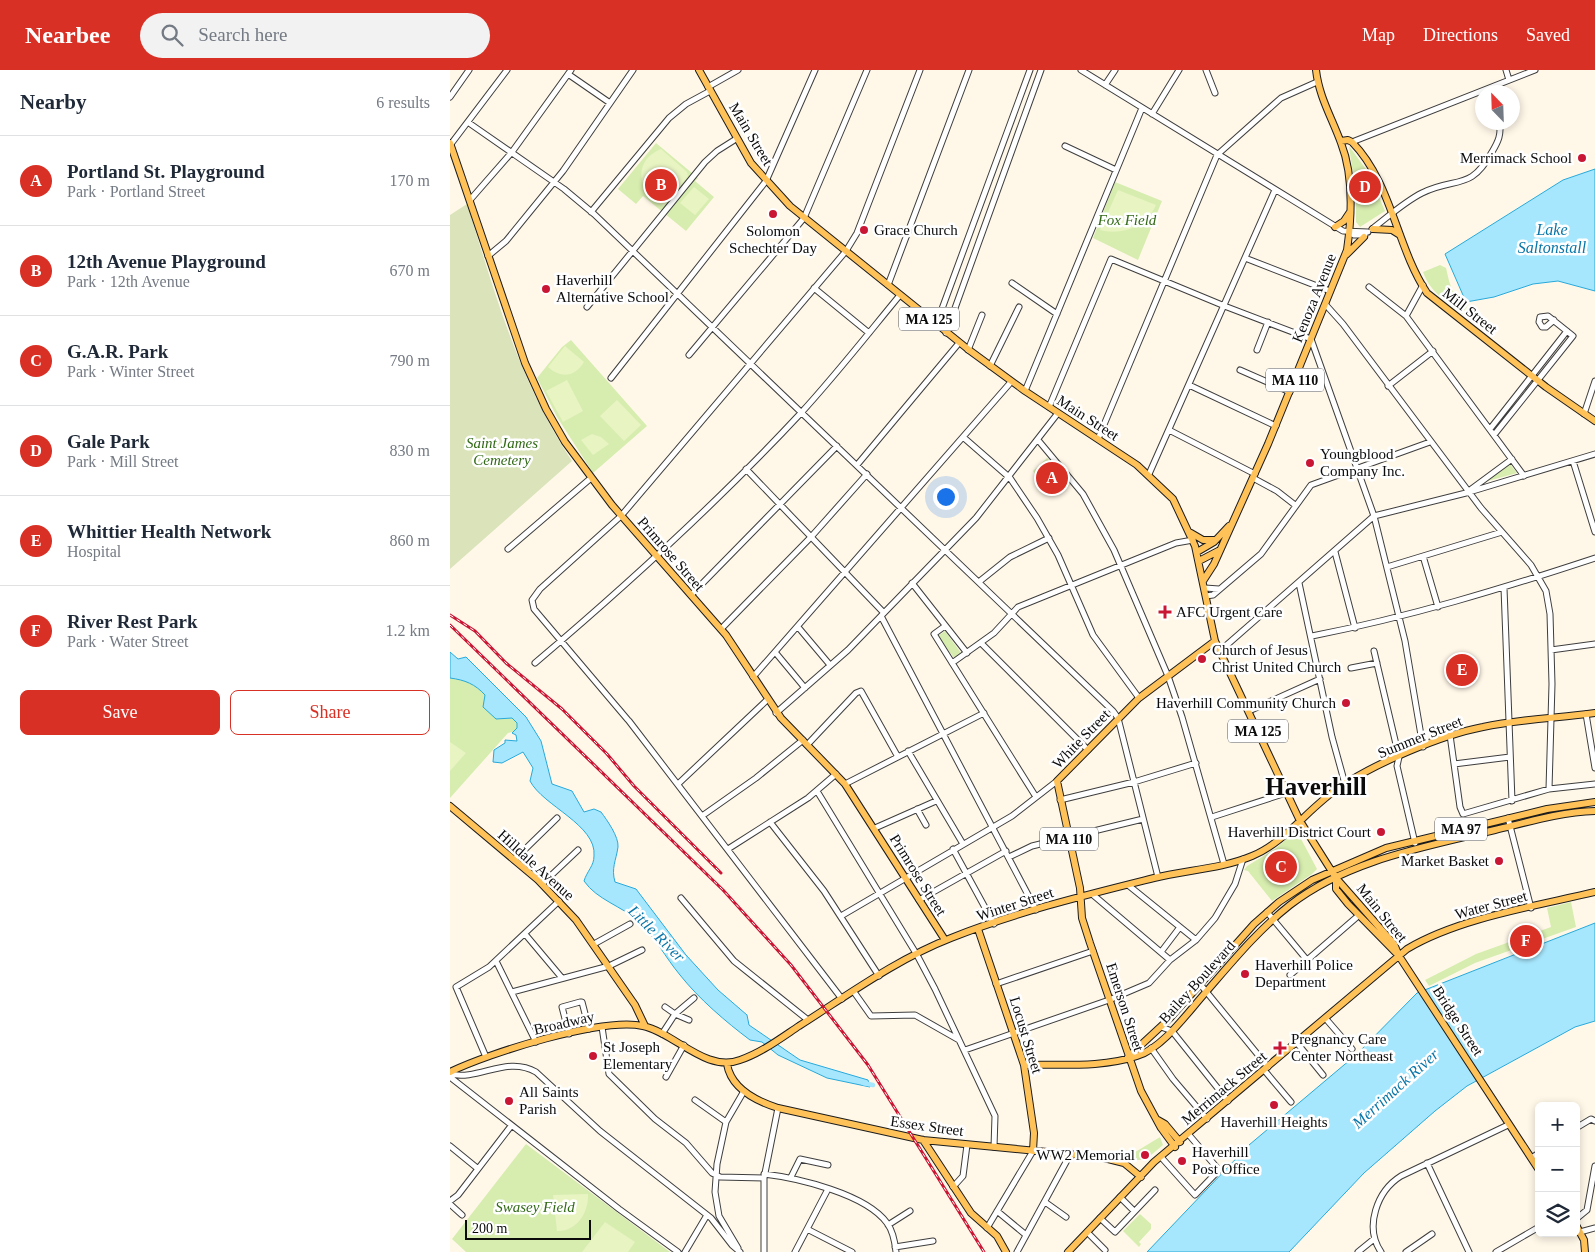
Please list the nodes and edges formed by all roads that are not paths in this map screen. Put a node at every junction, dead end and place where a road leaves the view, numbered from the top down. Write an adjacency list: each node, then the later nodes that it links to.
1 (469, 70): 27 (street)
2 (507, 70): 31 (street)
3 (634, 70): 28 (street)
4 (699, 70): 24 (main road, Main Street / MA 125)
5 (738, 70): 24 (street)
6 (815, 70): 43 (street)
7 (867, 70): 50 (street)
8 (920, 70): 58 (street)
9 (969, 70): 64 (street)
10 (1030, 70): 38 (street)
11 (1042, 70): 39 (street)
12 (1081, 70): 22 (street)
13 (1115, 70): 22 (street)
14 (1179, 70): 30 (street)
15 (1206, 70): 25 (street)
16 (1316, 70): 21 (main road, Kenoza Avenue / MA 110)
17 (1506, 70): 20 (street)
18 (1535, 70): 20 (street)
19 (569, 72): 28 (street); 40 (street)
20 (1509, 80): 23 (street)
21 (1317, 82): 34 (main road, Kenoza Avenue / MA 110); 41 (street)
22 (1105, 85): 29 (street)
23 (1499, 85)
24 (709, 89): 33 (main road, Main Street / MA 125); 48 (street)
25 (1215, 93)
26 (1475, 95): 35 (street)
27 (450, 97)
28 (610, 103): 44 (street)
29 (1142, 108): 30 (street); 42 (street)
30 (1152, 114): 41 (street)
31 (469, 123): 36 (street); 40 (street)
32 (1501, 130): 49 (street)
33 (736, 139): 43 (main road, Main Street / MA 125); 57 (street)
34 (1341, 141): 35 (main road); 47 (main road, Kenoza Avenue / MA 110)
35 (1352, 142): 49 (main road, Mill Street)
36 (450, 144): 46 (main road, Primrose Street)
37 (1065, 146): 42 (street)
38 (1002, 147): 39 (street); 52 (street)
39 (1012, 151): 53 (street)
40 (511, 153): 44 (street); 46 (street)
41 (1217, 155): 45 (street); 62 (street)
42 (1116, 170): 75 (street)
43 (766, 181): 50 (main road, Main Street / MA 125); 69 (street)
44 (554, 182): 48 (street); 59 (street)
45 (1275, 190): 51 (street); 61 (street)
46 (470, 200): 59 (main road, Primrose Street)
47 (1350, 211): 51 (main road); 54 (main road, Kenoza Avenue / MA 110)
48 (591, 212): 57 (street)
49 (1392, 213): 55 (street); 56 (main road, Mill Street)
50 (804, 218): 58 (main road, Main Street / MA 125); 81 (street)
51 (1335, 226): 54 (street)
52 (972, 228): 53 (street); 80 (street)
53 (982, 231): 84 (street)
54 (1349, 232): 55 (street); 60 (main road, Kenoza Avenue / MA 110)
55 (1368, 233): 56 (main road); 60 (main road)
56 (1401, 236): 65 (main road, Mill Street)
57 (632, 251): 69 (street); 73 (street)
58 (846, 251): 64 (main road, Main Street / MA 125); 67 (street)
59 (488, 256): 126 (main road, Primrose Street)
60 (1345, 256): 68 (main road, Kenoza Avenue / MA 110)
61 (1245, 258): 68 (street); 72 (street)
62 (1164, 281): 72 (street); 102 (street); 112 (street)
63 (1012, 283): 75 (street)
64 (888, 285): 70 (main road, Main Street / MA 125)
65 (1423, 285): 77 (street); 95 (main road, Mill Street)
66 (1370, 287): 77 (street)
67 (814, 288): 83 (street); 91 (street)
68 (1330, 292): 71 (main road, Kenoza Avenue / MA 110)
69 (677, 294): 81 (street); 94 (street)
70 (900, 296): 80 (main road, Main Street / MA 125); 83 (street)
71 (1325, 304): 85 (main road, Kenoza Avenue / MA 110); 99 (street)
72 (1224, 306): 79 (street); 98 (street)
73 (587, 307)
74 (1019, 308): 92 (street)
75 (1058, 314): 100 (street)
76 (982, 315): 87 (street)
77 (1406, 316): 89 (street)
78 (1554, 320): 82 (street)
79 (1268, 322): 85 (street); 88 (street)
80 (936, 324): 84 (main road, Main Street / MA 125)
81 (712, 328): 90 (street); 91 (street)
82 (1567, 331): 95 (street); 95 (street)
83 (869, 333): 103 (street)
84 (946, 333): 86 (main road, Main Street / MA 125)
85 (1312, 339): 101 (main road, Kenoza Avenue / MA 110); 120 (street)
86 (959, 343): 87 (main road, Main Street / MA 125); 119 (street)
87 (968, 350): 92 (main road, Main Street / MA 125)
88 (1257, 350)
89 (1433, 351): 99 (street); 108 (street)
90 (689, 355)
91 (750, 364): 103 (street); 132 (street)
92 (990, 366): 97 (main road, Main Street / MA 125)
93 (1240, 370): 101 (street)
94 (612, 378)
95 (1535, 378): 105 (main road, Mill Street); 108 (street); 110 (street)
96 (1595, 381): 105 (street)
97 (1011, 382): 100 (main road, Main Street / MA 125); 111 (street)
98 (1189, 385): 107 (street); 109 (street)
99 (1388, 386): 114 (street)
100 (1025, 391): 102 (main road, Main Street / MA 125)
101 (1290, 392): 107 (main road, Kenoza Avenue / MA 110)
102 (1049, 407): 104 (main road, Main Street / MA 125)
103 (801, 412): 115 (street); 121 (street)
104 (1058, 413): 112 (main road, Main Street / MA 125); 113 (street)
105 (1584, 414): 106 (main road, Mill Street)
106 (1595, 421)
107 (1276, 426): 124 (main road, Kenoza Avenue / MA 110)
108 (1490, 429): 110 (street)
109 (1169, 430): 123 (street); 124 (street)
110 (1494, 435): 117 (street)
111 (963, 437): 127 (street); 131 (street)
112 (1098, 439): 123 (main road, Main Street / MA 125)
113 (1038, 440): 127 (street); 150 (street)
114 (1430, 442): 120 (street); 128 (street)
115 (837, 446): 119 (street); 129 (street)
116 (1595, 454): 118 (street)
117 (1512, 459): 125 (street); 128 (street)
118 (1573, 461): 125 (street); 136 (street)
119 (856, 465): 122 (street)
120 (1357, 468): 130 (street); 133 (street)
121 (746, 469): 129 (street); 146 (street)
122 (867, 474): 131 (street); 137 (street)
123 (1148, 474): 138 (main road, Main Street / MA 125)
124 (1254, 476): 130 (street); 134 (main road, Kenoza Avenue / MA 110)
125 (1524, 476): 128 (street)
126 (591, 478): 132 (main road, Primrose Street); 142 (street)
127 (1010, 478): 139 (street); 141 (street)
128 (1468, 492): 133 (street); 135 (street)
129 (780, 504): 137 (street); 162 (street)
130 (1294, 505): 161 (street)
131 (902, 508): 141 (street); 152 (street)
132 (621, 516): 146 (main road, Primrose Street); 173 (street)
133 (1374, 516): 145 (street); 151 (street)
134 (1230, 525): 140 (main road, Kenoza Avenue / MA 110); 143 (main road, Kenoza Avenue / MA 110)
135 (1502, 532): 147 (street); 153 (street)
136 (1595, 532)
137 (811, 537): 152 (street); 171 (street)
138 (1192, 537): 140 (main road); 144 (main road, Main Street / MA 125); 150 (street)
139 (1049, 538): 154 (street); 158 (street)
140 (1216, 540): 144 (main road, Kenoza Avenue / MA 110)
141 (945, 548): 154 (street); 156 (street)
142 (508, 549)
143 (1220, 550): 149 (main road); 155 (main road, Kenoza Avenue / MA 110)
144 (1197, 552): 149 (main road, Main Street)
145 (1335, 552): 157 (street); 170 (street)
146 (656, 555): 162 (main road, Primrose Street); 173 (street)
147 (1423, 556): 151 (street); 164 (street)
148 (1595, 558): 153 (street)
149 (1199, 561): 155 (main road, Main Street)
150 (1120, 565): 158 (street); 188 (street)
151 (1386, 567): 167 (street)
152 (846, 573): 166 (street); 169 (street)
153 (1539, 577): 160 (street); 178 (street)
154 (980, 581): 165 (street)
155 (1203, 581): 159 (main road, Main Street)
156 (912, 583): 166 (street); 168 (street)
157 (1299, 583): 172 (street); 177 (street)
158 (1071, 585): 165 (street); 191 (street)
159 (1204, 588): 161 (street); 163 (main road, Main Street)
160 (1504, 588): 164 (street); 200 (street)
161 (1219, 589): 163 (street)
162 (691, 595): 171 (main road, Primrose Street)
163 (1206, 596): 174 (main road, Main Street)
164 (1438, 607): 167 (street)
165 (1012, 612): 175 (street); 198 (street)
166 (883, 614): 185 (street); 201 (street)
167 (1400, 618): 170 (street); 204 (street)
168 (944, 626): 181 (street); 183 (street)
169 (798, 627): 180 (street); 185 (street)
170 (1355, 628): 172 (street)
171 (721, 630): 187 (main road, Primrose Street)
172 (1312, 636): 189 (street)
173 (562, 640): 182 (street); 216 (street)
174 (1216, 641): 177 (main road, Main Street / MA 125); 188 (main road, White Street)
175 (981, 643): 181 (street); 205 (street)
176 (1595, 644): 178 (street)
177 (1221, 650): 193 (main road, Main Street / MA 125)
178 (1551, 650): 199 (street)
179 (1374, 651): 184 (street)
180 (775, 652): 187 (street); 190 (street)
181 (966, 653): 183 (street)
182 (535, 663)
183 (952, 663): 196 (street)
184 (1377, 663): 186 (street); 208 (street)
185 (830, 665): 190 (street)
186 (1351, 668)
187 (753, 676): 192 (main road, Primrose Street)
188 (1168, 676): 191 (main road, White Street); 210 (street)
189 (1320, 679): 193 (street); 218 (street)
190 (805, 688): 194 (street)
191 (1139, 698): 198 (main road, White Street)
192 (767, 700): 194 (main road, Primrose Street); 216 (street)
193 (1249, 711): 222 (main road, Main Street / MA 125)
194 (776, 713): 203 (main road, Primrose Street)
195 (1595, 713): 197 (main road, Summer Street)
196 (984, 714): 201 (street); 223 (street)
197 (1586, 714): 199 (main road, Summer Street); 212 (street)
198 (1118, 718): 205 (main road, White Street); 215 (street)
199 (1552, 718): 200 (main road, Summer Street); 220 (street)
200 (1509, 722): 202 (main road, Summer Street); 209 (street)
201 (944, 734): 206 (street); 239 (street)
202 (1450, 735): 204 (main road, Summer Street); 211 (street)
203 (805, 742): 207 (street); 213 (main road, Primrose Street); 231 (street)
204 (1423, 747): 208 (main road, Summer Street)
205 (1088, 750): 214 (main road, White Street)
206 (908, 751): 207 (street); 225 (street)
207 (898, 756): 217 (street)
208 (1399, 757): 218 (main road, Summer Street); 243 (street)
209 (1510, 757): 211 (street); 226 (street)
210 (1196, 763): 215 (street); 232 (street)
211 (1454, 764): 226 (street)
212 (1595, 768)
213 (836, 774): 217 (main road, Primrose Street); 221 (street)
214 (1057, 781): 223 (street); 224 (main road, White Street / MA 110)
215 (1134, 782): 224 (street); 235 (street)
216 (678, 784): 231 (street)
217 (845, 784): 241 (main road, Primrose Street)
218 (1345, 784): 236 (main road, Summer Street)
219 (1595, 784): 220 (street)
220 (1549, 789): 226 (street)
221 (817, 791): 237 (street); 261 (street)
222 (1286, 793): 232 (street); 236 (main road, Main Street / MA 125)
223 (1036, 798): 239 (street)
224 (1060, 800): 242 (main road, White Street / MA 110)
225 (936, 801): 229 (street); 244 (street)
226 (1512, 801)
227 (1595, 802): 234 (main road, MA 97)
228 (450, 806): 250 (main road, Hilldale Avenue)
229 (917, 809): 238 (street); 241 (street)
230 (1595, 811): 240 (main road, MA 97)
231 (702, 816): 245 (street)
232 (1212, 817): 252 (street)
233 (557, 818): 250 (street)
234 (1508, 818): 240 (street); 243 (main road, MA 97)
235 (1143, 819): 242 (street); 256 (street)
236 (1300, 821): 251 (main road, Winter Street); 253 (main road, Main Street)
237 (770, 822): 245 (street); 270 (street)
238 (926, 825)
239 (993, 826): 244 (street); 249 (street)
240 (1510, 826): 247 (main road, MA 97); 267 (street)
241 (875, 828): 255 (main road, Primrose Street)
242 (1068, 837): 249 (street); 263 (main road, White Street / MA 110)
243 (1414, 841): 247 (street); 253 (main road, MA 97)
244 (963, 844): 246 (street)
245 (728, 849): 299 (street)
246 (953, 849): 254 (street); 255 (street)
247 (1416, 849): 257 (main road, MA 97)
248 (578, 850): 258 (street)
249 (1007, 854): 254 (street); 268 (street)
250 (514, 860): 258 (main road, Hilldale Avenue)
251 (1243, 860): 252 (main road, Winter Street); 279 (street)
252 (1224, 864): 256 (main road, Winter Street)
253 (1331, 871): 257 (main road, Main Street); 269 (main road, Bailey Boulevard)
254 (966, 872): 265 (street); 274 (street)
255 (905, 877): 261 (street); 265 (main road, Primrose Street)
256 (1158, 877): 259 (main road, Winter Street)
257 (1336, 878): 271 (main road, Main Street); 272 (main road, Bailey Boulevard); 285 (main road, Main Street)
258 (542, 884): 266 (main road, Hilldale Avenue)
259 (1128, 885): 262 (main road, Winter Street); 275 (street)
260 (1595, 892): 267 (main road, Water Street)
261 (880, 893): 270 (street); 284 (street)
262 (1092, 894): 263 (main road, Winter Street); 283 (street)
263 (1079, 897): 268 (main road, Winter Street); 282 (main road, Emerson Street / MA 110)
264 (681, 898): 305 (street)
265 (919, 900): 278 (main road, Primrose Street)
266 (559, 901): 277 (street); 280 (main road, Hilldale Avenue)
267 (1531, 908): 285 (main road, Water Street)
268 (1036, 910): 274 (main road, Winter Street)
269 (1266, 912): 272 (street); 294 (main road, Bailey Boulevard)
270 (841, 916): 291 (street)
271 (1358, 916): 285 (main road, Main Street); 287 (street)
272 (1274, 920): 287 (street); 295 (main road, Bailey Boulevard)
273 (630, 924): 280 (street)
274 (994, 924): 276 (main road, Winter Street)
275 (1180, 927): 279 (street); 283 (street)
276 (978, 929): 278 (main road, Winter Street); 293 (main road, Locust Street)
277 (525, 934): 288 (street); 292 (street)
278 (945, 940): 284 (main road, Winter Street)
279 (1196, 940): 286 (street)
280 (594, 944): 289 (main road, Hilldale Avenue)
281 (642, 950): 289 (street)
282 (1093, 951): 293 (street); 300 (main road, Emerson Street / MA 110)
283 (1161, 952): 286 (street)
284 (917, 955): 291 (main road, Winter Street); 314 (street)
285 (1399, 956): 303 (main road, Merrimack Street); 337 (main road, Bridge Street)
286 (1170, 960): 300 (street)
287 (1307, 960): 290 (street)
288 (496, 961): 296 (street); 321 (street)
289 (609, 966): 292 (street); 306 (main road, Hilldale Avenue)
290 (1290, 975)
291 (879, 976): 297 (main road, Winter Street)
292 (562, 978): 296 (street)
293 (996, 984): 311 (main road, Locust Street)
294 (1200, 984): 295 (street); 308 (main road, Bailey Boulevard)
295 (1207, 990): 310 (main road, Bailey Boulevard); 325 (street)
296 (512, 992): 315 (street)
297 (854, 992): 299 (main road, Winter Street); 314 (street)
298 (694, 998): 302 (street)
299 (842, 999): 305 (main road, Winter Street)
300 (1109, 1000): 311 (street); 322 (main road, Emerson Street / MA 110)
301 (665, 1007): 302 (street)
302 (674, 1014): 304 (street); 313 (street)
303 (1326, 1019): 316 (main road, Merrimack Street); 319 (street)
304 (689, 1020)
305 (808, 1020): 323 (main road, Winter Street)
306 (645, 1026): 307 (main road, Broadway); 313 (main road, Broadway)
307 (602, 1027): 309 (main road, Broadway); 356 (street)
308 (1160, 1027): 310 (street); 322 (main road, Bailey Boulevard)
309 (589, 1029): 312 (main road, Broadway); 312 (street)
310 (1172, 1031): 318 (main road, Bailey Boulevard); 331 (street)
311 (1014, 1033): 320 (street); 324 (main road, Locust Street)
312 (569, 1034): 315 (main road, Broadway)
313 (662, 1034): 317 (main road, Broadway)
314 (960, 1040): 320 (street)
315 (536, 1042): 321 (main road, Broadway)
316 (1297, 1043): 325 (main road, Merrimack Street); 327 (street)
317 (684, 1046): 323 (main road, Broadway); 328 (street)
318 (1151, 1048): 322 (main road, Bailey Boulevard); 334 (street)
319 (1352, 1049)
320 (964, 1050): 345 (street)
321 (486, 1057): 326 (main road, Broadway)
322 (1128, 1057): 324 (main road); 342 (main road, Emerson Street / MA 110)
323 (727, 1064): 329 (main road, Essex Street)
324 (1024, 1065): 346 (main road, Locust Street)
325 (1266, 1069): 331 (main road, Merrimack Street); 332 (street)
326 (450, 1074): 338 (street); 370 (street)
327 (1323, 1075)
328 (666, 1077)
329 (744, 1091): 333 (main road, Essex Street); 336 (street)
330 (695, 1100): 336 (street)
331 (1228, 1101): 334 (main road, Merrimack Street)
332 (1290, 1102)
333 (778, 1108): 341 (main road, Essex Street); 357 (street)
334 (1207, 1119): 340 (main road, Merrimack Street)
335 (1595, 1121): 339 (street)
336 (726, 1122): 356 (street)
337 (1508, 1125): 350 (main road, Bridge Street); 351 (street)
338 (511, 1126): 355 (street); 387 (street)
339 (1580, 1126)
340 (1189, 1135): 342 (main road, Merrimack Street); 349 (street)
341 (923, 1140): 343 (main road, Essex Street); 360 (main road)
342 (1177, 1144): 349 (main road, Merrimack Street)
343 (967, 1145): 345 (main road, Essex Street); 360 (street)
344 (450, 1146): 355 (street)
345 (994, 1147): 346 (main road, Essex Street)
346 (1033, 1151): 347 (main road, Essex Street); 367 (street)
347 (1072, 1153): 359 (main road, Essex Street); 364 (street)
348 (1535, 1156): 350 (street)
349 (1161, 1157): 359 (main road, Merrimack Street)
350 (1531, 1158): 352 (main road, Bridge Street)
351 (1427, 1163): 383 (street); 399 (street)
352 (1535, 1164)
353 (828, 1165): 358 (street)
354 (1595, 1166): 372 (street)
355 (477, 1168): 365 (street)
356 (716, 1176): 357 (street); 389 (street)
357 (764, 1176): 358 (street); 390 (street)
358 (791, 1177): 361 (street)
359 (1141, 1177): 363 (main road, Merrimack Street)
360 (953, 1187): 375 (main road)
361 (828, 1189): 374 (street); 377 (street)
362 (1155, 1190): 368 (street)
363 (1120, 1197): 368 (street); 373 (main road, Merrimack Street)
364 (1046, 1202): 371 (street); 382 (street)
365 (450, 1203): 369 (street)
366 (910, 1211): 374 (street)
367 (997, 1211): 375 (street); 382 (street)
368 (1134, 1211): 373 (street)
369 (462, 1215)
370 (707, 1215): 388 (street); 389 (street)
371 (1066, 1216)
372 (1580, 1216)
373 (1100, 1218): 379 (main road, Merrimack Street)
374 (888, 1225): 385 (street)
375 (987, 1228): 393 (main road)
376 (1595, 1228): 380 (street)
377 (807, 1229): 391 (street); 392 (street)
378 (1535, 1229): 400 (street)
379 (1087, 1232): 386 (street); 395 (main road, Merrimack Street)
380 (1580, 1232): 401 (main road)
381 (1432, 1234): 398 (street)
382 (1026, 1235): 394 (street)
383 (1374, 1239): 396 (street); 397 (street)
384 (933, 1241): 385 (street)
385 (896, 1249)
386 (1105, 1250)
387 (678, 1252)
388 (685, 1252)
389 (741, 1252)
390 (764, 1252)
391 (795, 1252)
392 (850, 1252)
393 (1006, 1252)
394 (1017, 1252)
395 (1068, 1252)
396 (1358, 1252)
397 (1381, 1252)
398 (1406, 1252)
399 (1470, 1252)
400 (1496, 1252)
401 (1585, 1252)

